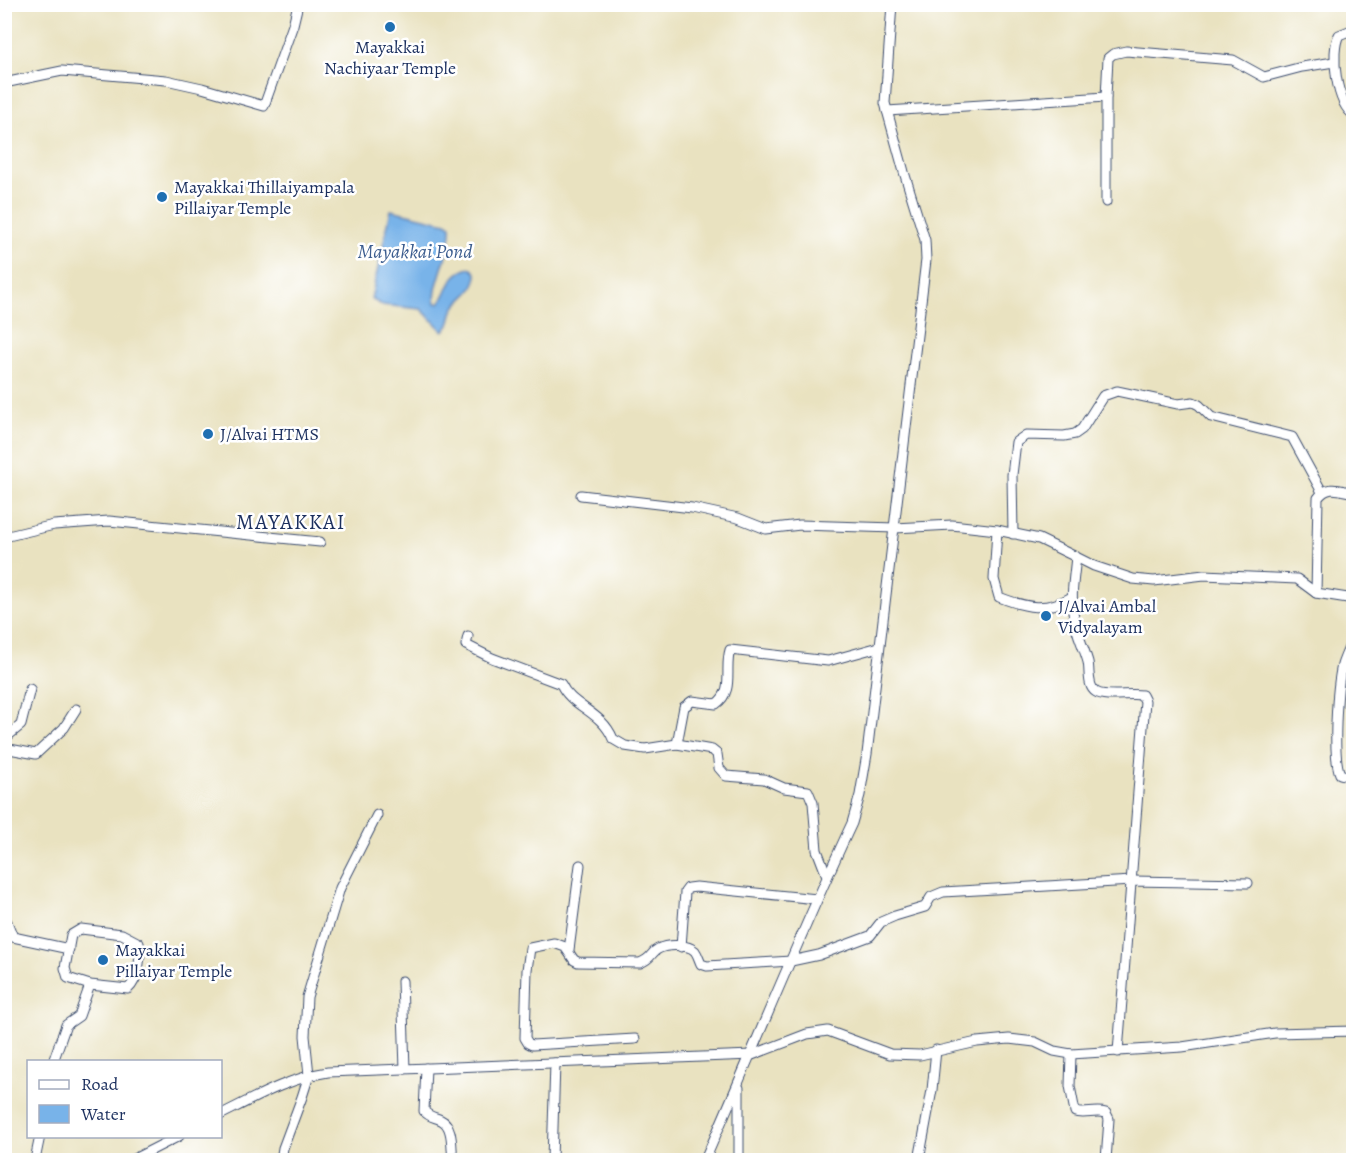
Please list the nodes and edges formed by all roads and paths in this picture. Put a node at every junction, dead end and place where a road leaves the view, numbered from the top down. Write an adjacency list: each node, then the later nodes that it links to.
1 (298, 4): 5 (street)
2 (892, 4): 7 (street)
3 (1353, 29): 4 (street)
4 (1334, 62): 6 (street); 8 (street)
5 (4, 83)
6 (1106, 97): 7 (street); 9 (street)
7 (888, 111): 13 (street)
8 (1353, 115)
9 (1106, 202)
10 (1322, 492): 11 (street); 15 (street); 19 (street)
11 (1353, 493)
12 (581, 495): 13 (street)
13 (895, 528): 14 (street); 24 (street)
14 (997, 530): 15 (street); 20 (street)
15 (1013, 534): 18 (street)
16 (4, 537): 17 (street)
17 (320, 542)
18 (1076, 557): 19 (street); 20 (street)
19 (1316, 593): 21 (street)
20 (1072, 597): 34 (street)
21 (1353, 599)
22 (1353, 634): 30 (street)
23 (468, 636): 28 (street)
24 (879, 647): 28 (street); 33 (street)
25 (30, 689): 27 (street)
26 (76, 708): 29 (street)
27 (4, 739)
28 (676, 744): 33 (street)
29 (4, 748)
30 (1353, 778)
31 (376, 815): 54 (street)
32 (580, 865): 40 (street)
33 (827, 876): 36 (street)
34 (1132, 881): 35 (street); 41 (street); 47 (street)
35 (1248, 883)
36 (818, 899): 38 (street); 41 (street)
37 (4, 922): 39 (street)
38 (681, 946): 40 (street); 41 (street)
39 (69, 949): 43 (street); 43 (street)
40 (569, 950): 45 (street)
41 (791, 961): 49 (street)
42 (402, 981): 53 (street)
43 (90, 985): 50 (street)
44 (1353, 1031): 47 (street)
45 (634, 1039)
46 (936, 1050): 48 (street); 49 (street); 66 (street)
47 (1118, 1052): 48 (street)
48 (1071, 1054): 67 (street)
49 (752, 1055): 51 (street); 55 (street)
50 (54, 1060)
51 (555, 1063): 52 (street); 63 (street)
52 (426, 1068): 53 (street); 62 (street)
53 (405, 1069): 54 (street)
54 (309, 1075): 56 (street); 61 (street)
55 (738, 1084): 64 (street); 65 (street)
56 (222, 1114)
57 (40, 1138): 59 (street)
58 (177, 1138): 60 (street)
59 (35, 1161)
60 (132, 1161)
61 (281, 1161)
62 (453, 1161)
63 (552, 1161)
64 (705, 1161)
65 (739, 1161)
66 (919, 1161)
67 (1106, 1161)

